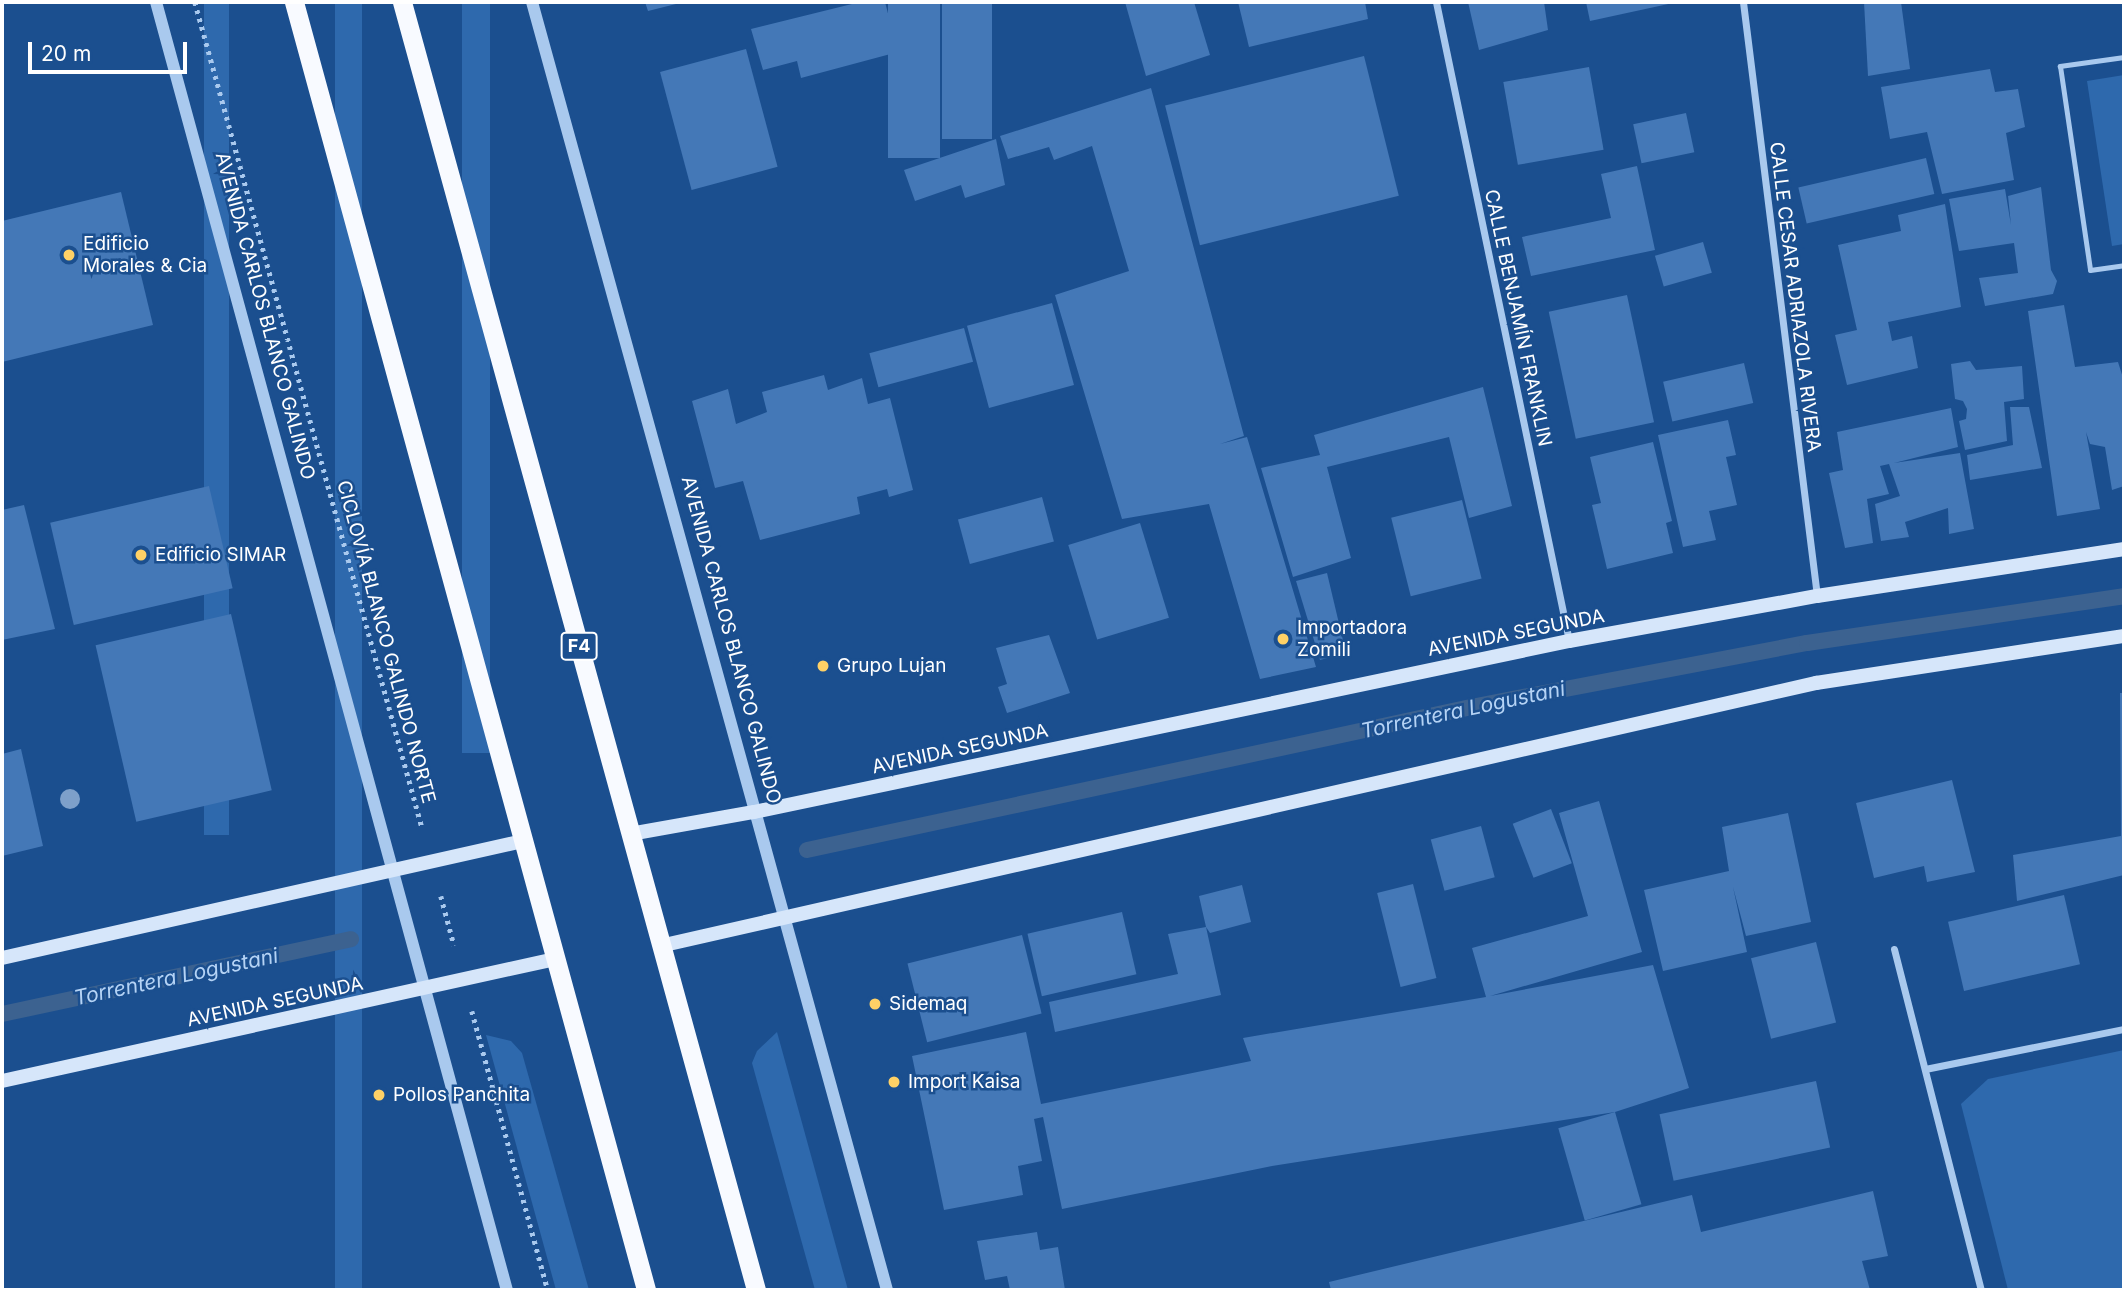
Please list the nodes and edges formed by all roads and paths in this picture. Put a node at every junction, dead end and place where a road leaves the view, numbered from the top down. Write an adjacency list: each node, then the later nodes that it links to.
1 (156, 2): 18 (street, AVENIDA CARLOS BLANCO GALINDO)
2 (195, 2): 17 (path, CICLOVÍA BLANCO GALINDO NORTE)
3 (294, 2): 16 (highway)
4 (402, 2): 15 (highway, F4)
5 (532, 2): 14 (street, AVENIDA CARLOS BLANCO GALINDO)
6 (1436, 2): 13 (street, CALLE BENJAMÍN FRANKLIN)
7 (1743, 2): 11 (street, CALLE CESAR ADRIAZOLA RIVERA)
8 (2124, 57): 9 (lane)
9 (2124, 265)
10 (2124, 549): 11 (main road, AVENIDA SEGUNDA)
11 (1817, 596): 13 (main road, AVENIDA SEGUNDA)
12 (2124, 636): 19 (main road)
13 (1569, 641): 14 (main road, AVENIDA SEGUNDA)
14 (754, 812): 15 (main road, AVENIDA SEGUNDA); 19 (street, AVENIDA CARLOS BLANCO GALINDO)
15 (630, 834): 20 (highway, F4)
16 (523, 841): 17 (main road); 23 (highway)
17 (432, 863): 18 (main road); 24 (path, CICLOVÍA BLANCO GALINDO NORTE)
18 (394, 872): 22 (main road); 25 (street, AVENIDA CARLOS BLANCO GALINDO)
19 (783, 916): 20 (main road); 33 (street, AVENIDA CARLOS BLANCO GALINDO)
20 (660, 946): 32 (highway, F4)
21 (1894, 949): 27 (street)
22 (2, 958)
23 (555, 959): 24 (main road, AVENIDA SEGUNDA); 31 (highway)
24 (463, 981): 25 (main road, AVENIDA SEGUNDA); 30 (path, CICLOVÍA BLANCO GALINDO NORTE)
25 (425, 990): 28 (main road, AVENIDA SEGUNDA); 29 (street, AVENIDA CARLOS BLANCO GALINDO)
26 (2124, 1029): 27 (street)
27 (1924, 1069): 34 (street)
28 (2, 1081)
29 (507, 1290)
30 (548, 1290)
31 (646, 1290)
32 (756, 1290)
33 (887, 1290)
34 (1981, 1290)

